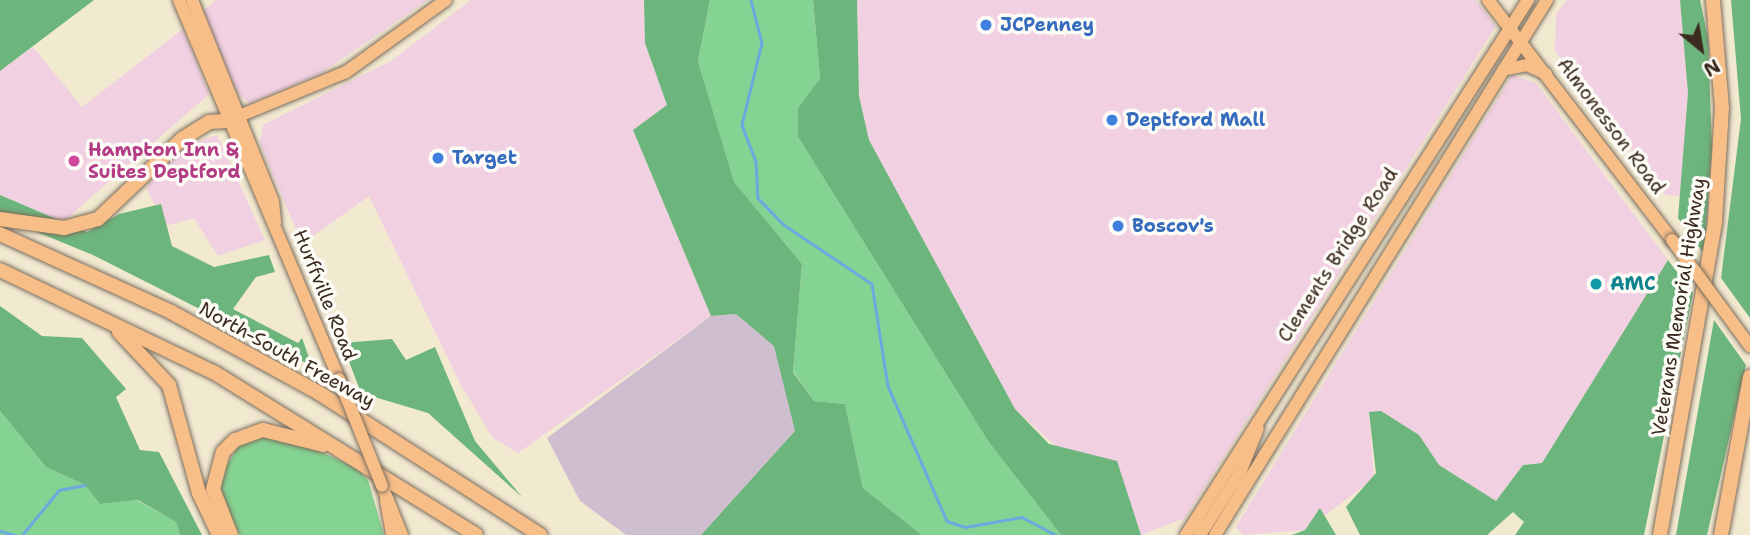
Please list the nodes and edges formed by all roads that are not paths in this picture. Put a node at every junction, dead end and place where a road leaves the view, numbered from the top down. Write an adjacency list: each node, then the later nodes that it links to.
1 (179, 0): 12 (main road, Hurffville Road)
2 (192, 0): 12 (main road, Hurffville Road)
3 (446, 0): 12 (main road)
4 (1488, 0): 8 (main road, Almonesson Road)
5 (1528, 0): 8 (main road, Clements Bridge Road)
6 (1547, 0): 9 (main road, Clements Bridge Road)
7 (1713, 0): 31 (highway, Veterans Memorial Highway)
8 (1510, 28): 9 (main road, Almonesson Road); 19 (main road, Clements Bridge Road)
9 (1521, 41): 10 (main road, Clements Bridge Road); 11 (main road, Almonesson Road)
10 (1503, 70): 11 (main road); 30 (main road, Clements Bridge Road)
11 (1548, 75): 17 (main road, Almonesson Road, bridge)
12 (233, 120): 13 (highway); 21 (main road, Hurffville Road, bridge)
13 (0, 219)
14 (0, 234): 27 (highway, North-South Freeway)
15 (0, 270): 16 (highway)
16 (108, 321): 20 (highway); 22 (highway)
17 (1750, 346)
18 (1750, 377): 32 (highway)
19 (1270, 395): 28 (main road, Clements Bridge Road); 29 (main road)
20 (368, 465): 23 (highway); 26 (highway)
21 (384, 493): 24 (highway); 25 (main road, Hurffville Road)
22 (219, 535)
23 (231, 535)
24 (393, 535)
25 (402, 535)
26 (476, 535)
27 (540, 535)
28 (1186, 535)
29 (1200, 535)
30 (1215, 535)
31 (1660, 535)
32 (1721, 535)

